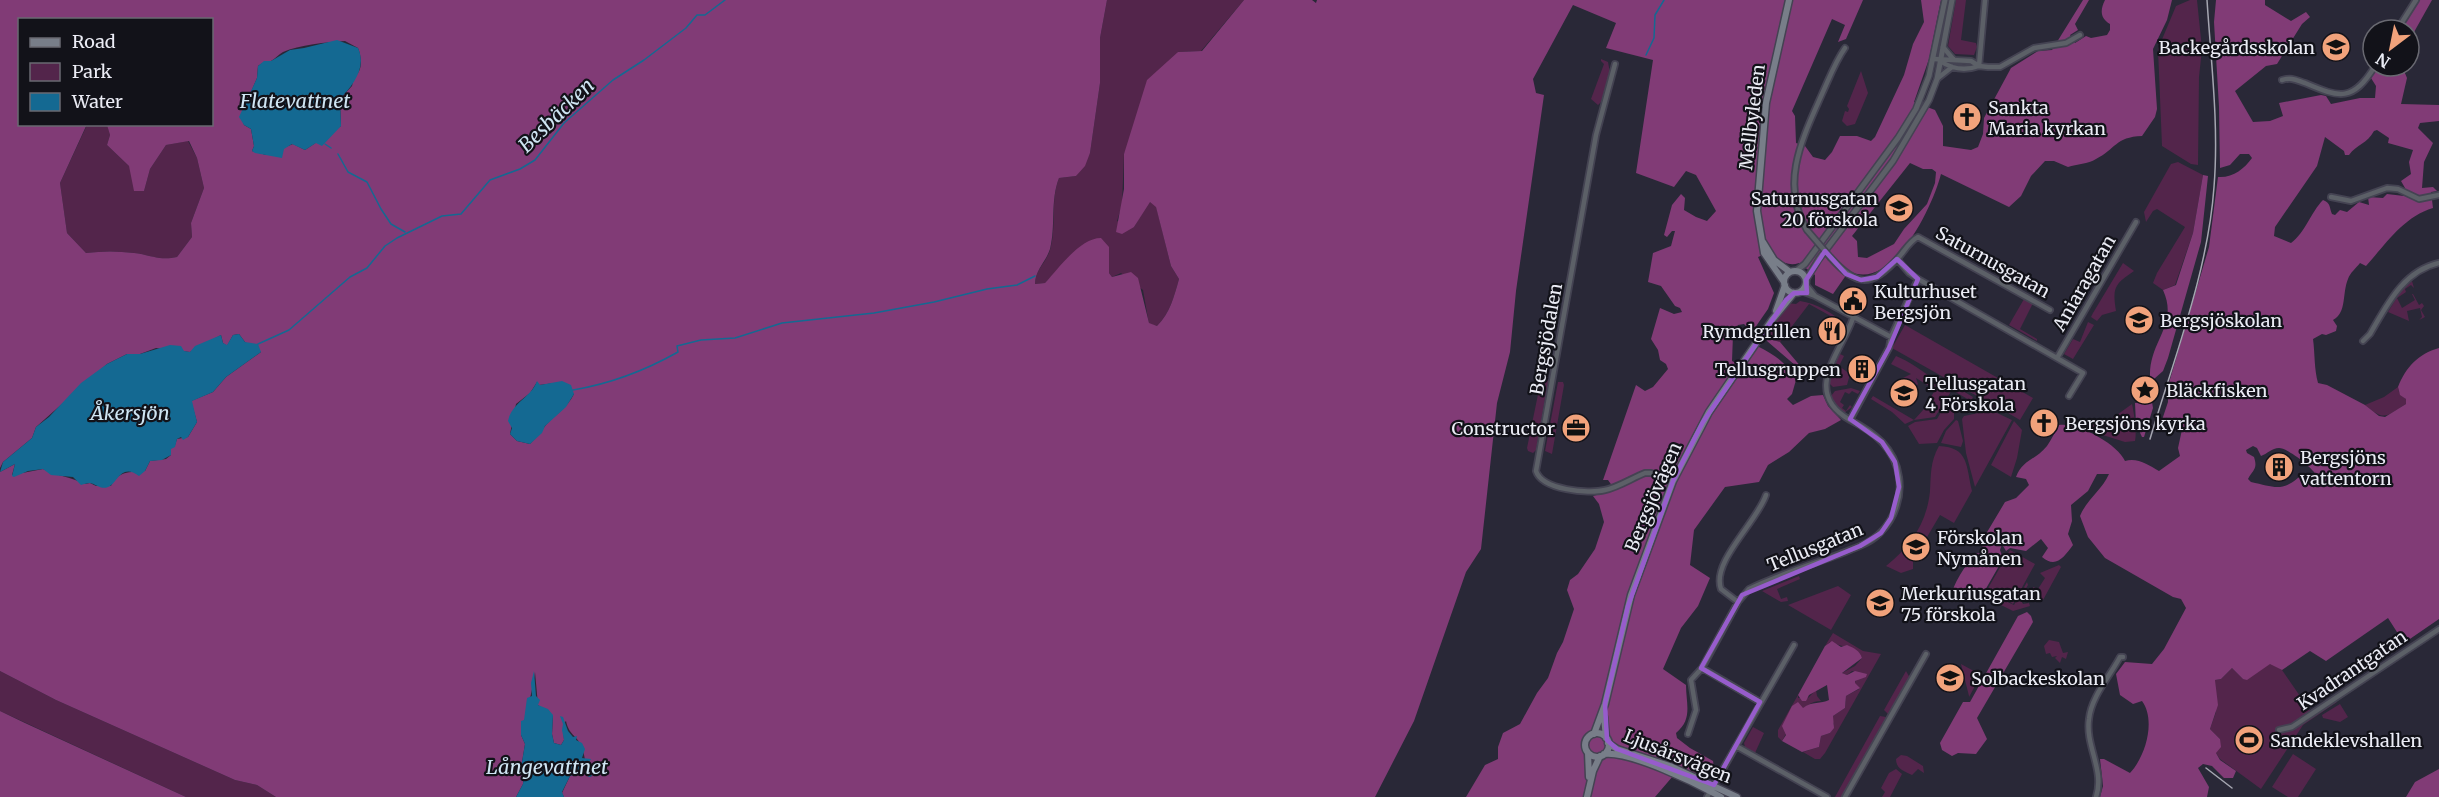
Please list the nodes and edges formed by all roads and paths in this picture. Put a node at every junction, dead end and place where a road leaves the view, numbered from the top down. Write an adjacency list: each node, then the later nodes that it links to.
1 (1789, 0): 21 (main road, Mellbyleden)
2 (1945, 0): 10 (street, Bergsjövägen)
3 (1952, 0): 8 (street, Bergsjövägen)
4 (1985, 0): 13 (street)
5 (2416, 0): 6 (street)
6 (2405, 18)
7 (2080, 35): 13 (street)
8 (1943, 47): 10 (street, Bergsjövägen); 11 (street)
9 (1845, 48): 22 (street, Saturnusgatan, bridge)
10 (1937, 60): 11 (street); 14 (street); 16 (street, Bergsjövägen); 24 (street, Bergsjövägen)
11 (1954, 60): 13 (street)
12 (1616, 64): 38 (street, Bergsjödalen)
13 (1979, 66): 14 (street)
14 (1952, 67): 16 (street)
15 (2366, 78): 17 (street)
16 (1937, 79): 27 (street, Bergsjövägen)
17 (2282, 80)
18 (2439, 195): 19 (street)
19 (2331, 197)
20 (2136, 222): 35 (street, Aniaragatan)
21 (1761, 239): 24 (main road, Mellbyleden); 26 (main road, Mellbyleden)
22 (1897, 259): 25 (street); 30 (street, Saturnusgatan)
23 (2439, 263): 34 (street)
24 (1793, 272): 26 (main road, Bergsjövägen); 27 (main road)
25 (1918, 279): 33 (street); 35 (street)
26 (1784, 283): 28 (main road); 32 (main road, Bergsjövägen)
27 (1806, 283): 28 (main road, Bergsjövägen); 29 (street)
28 (1798, 292): 29 (street); 32 (main road, Bergsjövägen)
29 (1815, 296): 31 (street)
30 (2050, 310)
31 (1853, 318): 33 (street); 37 (street, Tellusgatan)
32 (1772, 320): 38 (main road, Bergsjövägen)
33 (1890, 338): 37 (street)
34 (2363, 341)
35 (2057, 358): 36 (street)
36 (2069, 396)
37 (1850, 420): 40 (street, Tellusgatan)
38 (1673, 481): 47 (main road, Bergsjövägen)
39 (1766, 495): 40 (street)
40 (1738, 602): 45 (street, Tellusgatan)
41 (2439, 628): 48 (street, Kvadrantgatan)
42 (1794, 645): 46 (street)
43 (1926, 654): 60 (street)
44 (2123, 657): 61 (street)
45 (1702, 668): 46 (street); 50 (street, Tellusgatan)
46 (1760, 702): 52 (street)
47 (1605, 704): 49 (main road, Bergsjövägen); 51 (main road, Bergsjövägen)
48 (2279, 730)
49 (1594, 734): 51 (main road); 53 (main road, Bergsjövägen)
50 (1688, 734)
51 (1607, 740): 54 (main road, Bergsjövägen); 55 (main road, Ljusårsvägen)
52 (1736, 746): 55 (street); 59 (street)
53 (1588, 753): 54 (main road); 56 (main road, Bergsjövägen)
54 (1602, 755): 55 (main road, Ljusårsvägen); 56 (main road, Bergsjövägen)
55 (1710, 791): 57 (main road, Ljusårsvägen); 58 (main road, Ljusårsvägen)
56 (1588, 795)
57 (1720, 797)
58 (1737, 797)
59 (1827, 797)
60 (1845, 797)
61 (2096, 797)

